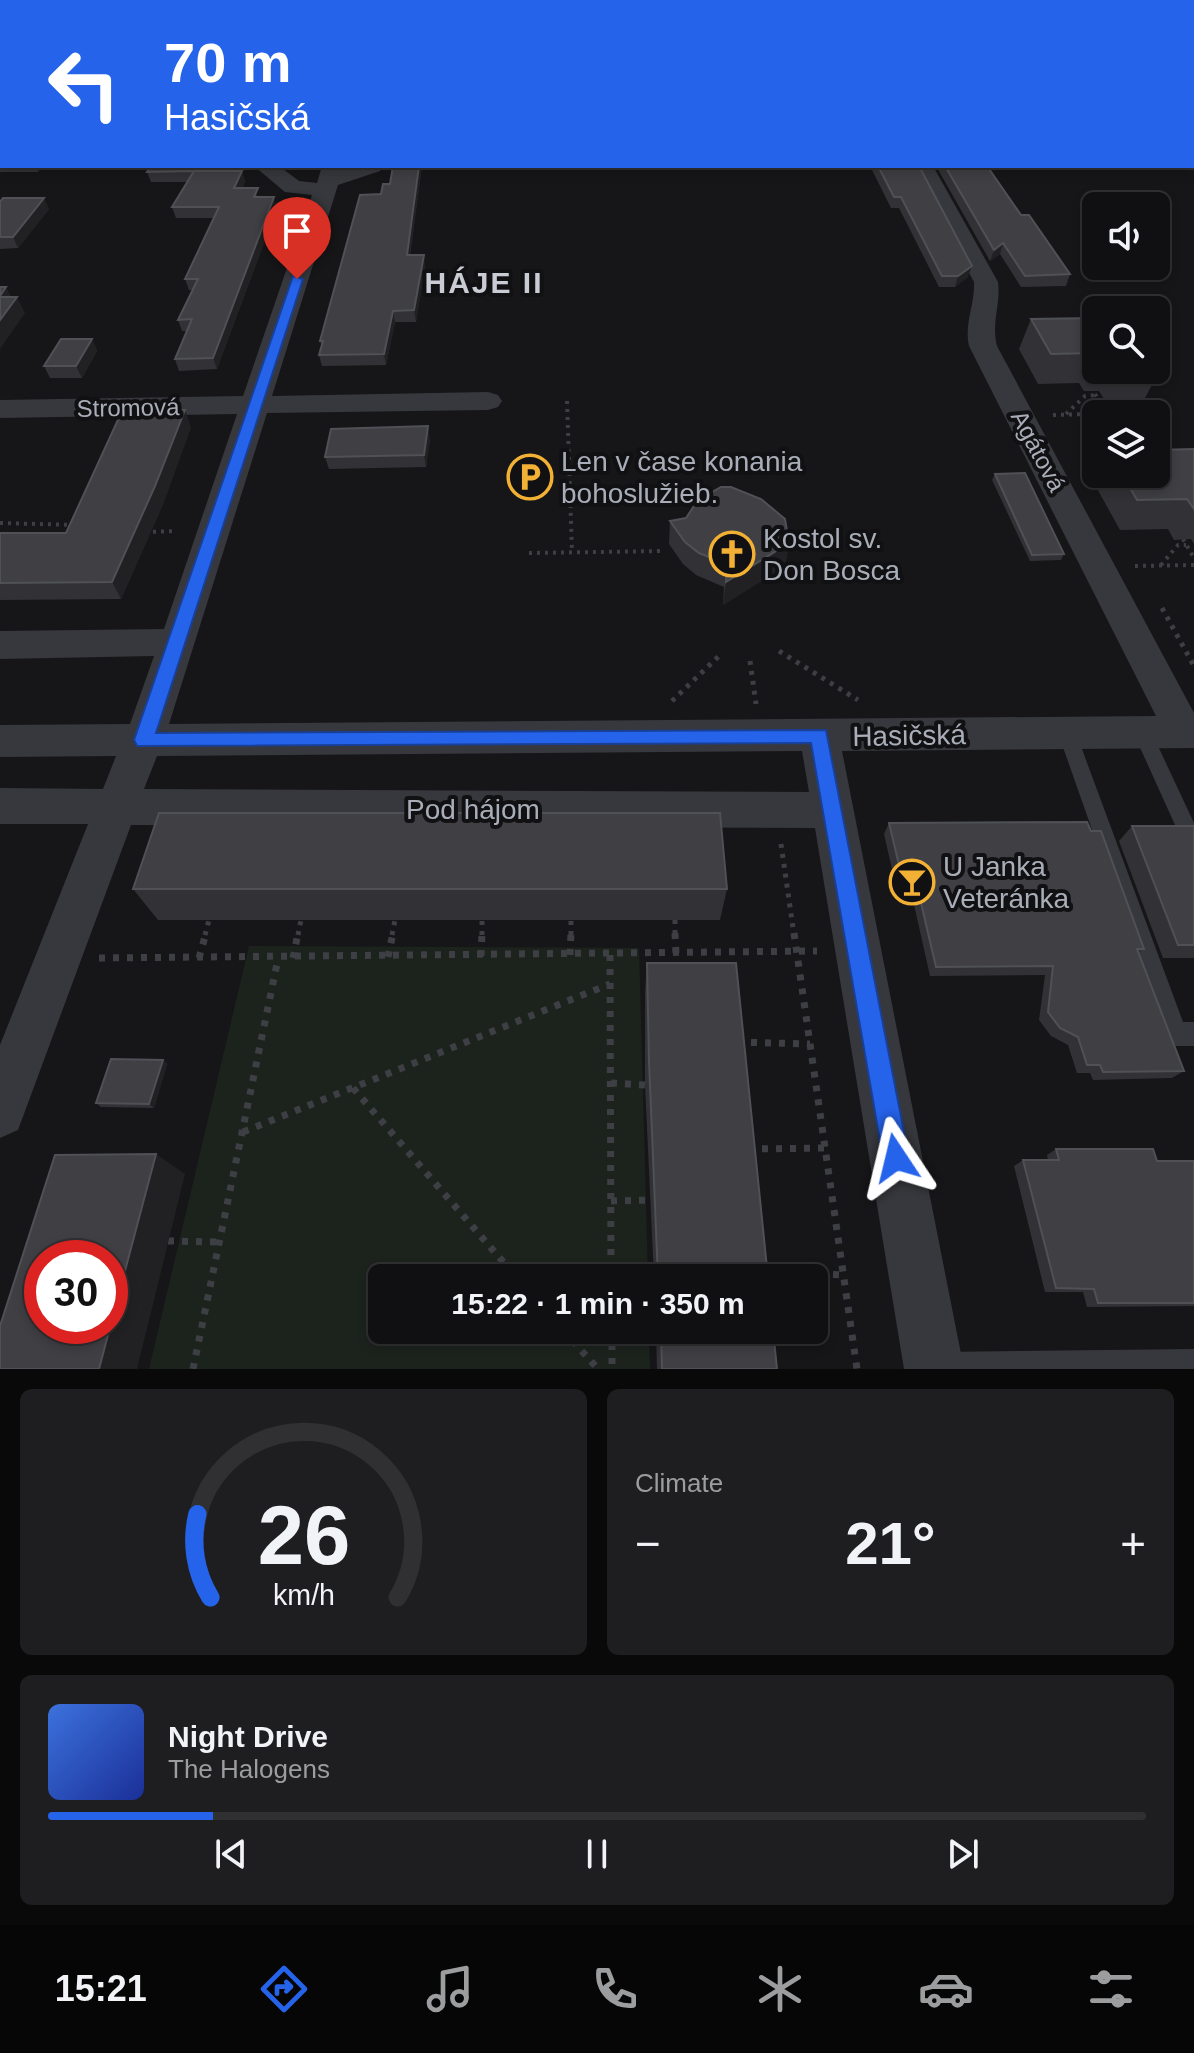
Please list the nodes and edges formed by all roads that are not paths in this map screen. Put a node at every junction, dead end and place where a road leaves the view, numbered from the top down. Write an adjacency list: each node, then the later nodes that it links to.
1 (268, 168): 4 (street)
2 (365, 168): 4 (street)
3 (923, 168): 11 (street, Agátová)
4 (328, 179): 6 (street)
5 (488, 401): 6 (street, Stromová)
6 (257, 406): 7 (street, Stromová); 8 (street)
7 (0, 409)
8 (178, 642): 9 (street); 14 (street)
9 (0, 645)
10 (1142, 732): 11 (street, Hasičská); 12 (street, Hasičská); 19 (lane)
11 (1189, 732)
12 (1067, 733): 13 (street, Hasičská); 20 (lane)
13 (819, 735): 14 (street, Hasičská); 18 (street)
14 (144, 740): 15 (street, Hasičská); 16 (street)
15 (0, 741)
16 (116, 804): 17 (street, Pod hájom); 18 (street, Pod hájom); 21 (street)
17 (0, 806)
18 (831, 810): 23 (street)
19 (1192, 841)
20 (1194, 1034)
21 (0, 1112)
22 (1194, 1363): 23 (lane)
23 (934, 1368)

